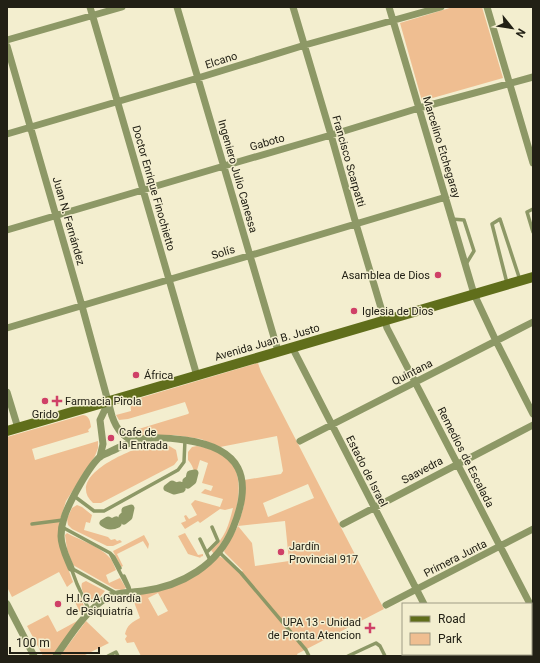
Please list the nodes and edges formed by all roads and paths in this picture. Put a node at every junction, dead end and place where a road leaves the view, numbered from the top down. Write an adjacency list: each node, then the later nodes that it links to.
1 (90, 7): 8 (street, Doctor Enrique Finochietto)
2 (122, 7): 8 (street)
3 (177, 7): 14 (street, Ingeniero Julio Canessa)
4 (293, 7): 11 (street, Francisco Scarpatti)
5 (389, 7): 9 (street, Marcelino Etchegaray)
6 (441, 7): 9 (street, Elcano)
7 (487, 7): 15 (street)
8 (92, 16): 10 (street); 16 (street, Doctor Enrique Finochietto)
9 (393, 21): 11 (street, Elcano); 17 (street, Marcelino Etchegaray)
10 (7, 40)
11 (305, 45): 14 (street, Elcano); 20 (street, Francisco Scarpatti)
12 (7, 46): 18 (street, Juan N. Fernández)
13 (533, 77): 15 (street, Gaboto)
14 (198, 78): 16 (street, Elcano); 22 (street, Ingeniero Julio Canessa)
15 (509, 83): 17 (street, Gaboto); 21 (street)
16 (117, 101): 18 (street, Elcano); 23 (street, Doctor Enrique Finochietto)
17 (419, 108): 20 (street, Gaboto); 24 (street, Marcelino Etchegaray)
18 (30, 127): 19 (street, Elcano); 26 (street, Juan N. Fernández)
19 (7, 134)
20 (331, 135): 22 (street, Gaboto); 28 (street, Francisco Scarpatti)
21 (533, 163)
22 (224, 166): 23 (street, Gaboto); 31 (street, Ingeniero Julio Canessa)
23 (143, 190): 26 (street, Gaboto); 34 (street, Doctor Enrique Finochietto)
24 (446, 197): 27 (street, Marcelino Etchegaray); 28 (street, Solís)
25 (533, 210): 30 (lane)
26 (56, 215): 29 (street, Gaboto); 38 (street, Juan N. Fernández)
27 (452, 219): 32 (street, Marcelino Etchegaray); 32 (lane)
28 (356, 224): 31 (street, Solís); 39 (street, Francisco Scarpatti)
29 (7, 230)
30 (533, 232)
31 (250, 256): 34 (street, Solís); 44 (street, Ingeniero Julio Canessa)
32 (466, 264): 37 (street, Marcelino Etchegaray)
33 (533, 277): 35 (main road, Avenida Juan B. Justo)
34 (169, 280): 38 (street, Solís); 45 (street, Doctor Enrique Finochietto)
35 (520, 281): 36 (main road, Avenida Juan B. Justo); 36 (lane)
36 (507, 285): 37 (main road, Avenida Juan B. Justo)
37 (474, 294): 39 (main road, Avenida Juan B. Justo); 42 (street, Marcelino Etchegaray)
38 (82, 306): 41 (street, Solís); 48 (street, Juan N. Fernández)
39 (385, 320): 43 (main road, Avenida Juan B. Justo); 46 (street, Remedios de Escalada)
40 (533, 322): 42 (street, Quintana)
41 (7, 328)
42 (496, 341): 46 (street, Quintana); 49 (street, Marcelino Etchegaray)
43 (292, 347): 44 (main road, Avenida Juan B. Justo); 51 (street, Estado de Israel)
44 (278, 351): 45 (main road, Avenida Juan B. Justo)
45 (197, 376): 48 (main road, Avenida Juan B. Justo)
46 (415, 383): 51 (street, Quintana); 60 (street, Remedios de Escalada)
47 (7, 392): 54 (street)
48 (109, 402): 50 (street, Juan N. Fernández); 53 (street); 54 (main road, Avenida Juan B. Justo)
49 (533, 414)
50 (114, 422): 53 (street); 57 (street)
51 (332, 425): 58 (street, Quintana); 64 (street, Estado de Israel)
52 (533, 425): 60 (street, Saavedra)
53 (100, 426): 59 (street)
54 (18, 428): 55 (main road, Avenida Juan B. Justo)
55 (7, 431)
56 (185, 440): 57 (street); 63 (lane); 75 (street)
57 (135, 441): 59 (street)
58 (300, 441)
59 (100, 457): 63 (street)
60 (458, 464): 64 (street, Saavedra); 73 (street, Remedios de Escalada)
61 (192, 474): 62 (street)
62 (169, 486)
63 (74, 496): 68 (street)
64 (374, 508): 69 (street, Saavedra); 82 (street, Estado de Israel)
65 (128, 509): 66 (street)
66 (105, 521)
67 (32, 524): 68 (lane)
68 (62, 524): 76 (lane); 78 (street)
69 (343, 524)
70 (212, 527): 74 (lane)
71 (533, 529): 73 (street, Primera Junta)
72 (200, 539): 74 (lane)
73 (500, 546): 82 (street, Primera Junta); 85 (street, Remedios de Escalada)
74 (207, 552): 77 (lane)
75 (219, 552): 77 (street); 93 (lane)
76 (110, 553): 79 (lane); 81 (lane)
77 (211, 561): 81 (street)
78 (71, 568): 83 (lane); 88 (lane)
79 (120, 568)
80 (124, 576): 81 (lane)
81 (129, 590): 83 (street)
82 (417, 590): 84 (street, Estado de Israel); 87 (street, Primera Junta)
83 (116, 593): 88 (street)
84 (424, 603)
85 (529, 603)
86 (7, 604): 89 (street)
87 (386, 606)
88 (90, 612): 90 (street)
89 (34, 656)
90 (56, 656)
91 (108, 656): 92 (lane)
92 (118, 656)
93 (309, 656)
94 (348, 656): 95 (lane)
95 (386, 656)

